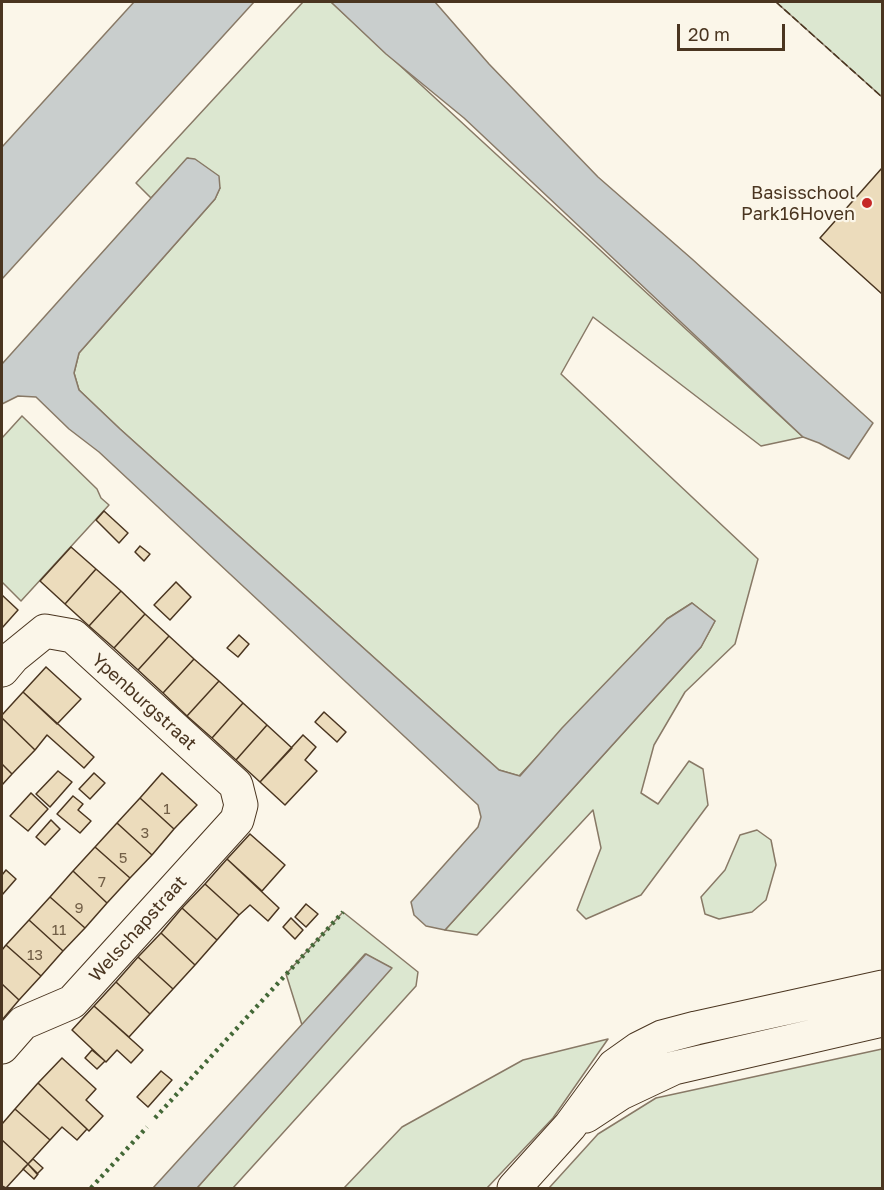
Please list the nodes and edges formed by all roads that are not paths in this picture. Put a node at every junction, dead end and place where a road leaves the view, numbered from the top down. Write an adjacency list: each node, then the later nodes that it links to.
1 (2, 670): 2 (street, Ypenburgstraat)
2 (236, 786): 5 (street, Welschapstraat)
3 (882, 987): 6 (street)
4 (882, 1020): 6 (street)
5 (2, 1047)
6 (570, 1126): 7 (street)
7 (514, 1188)

